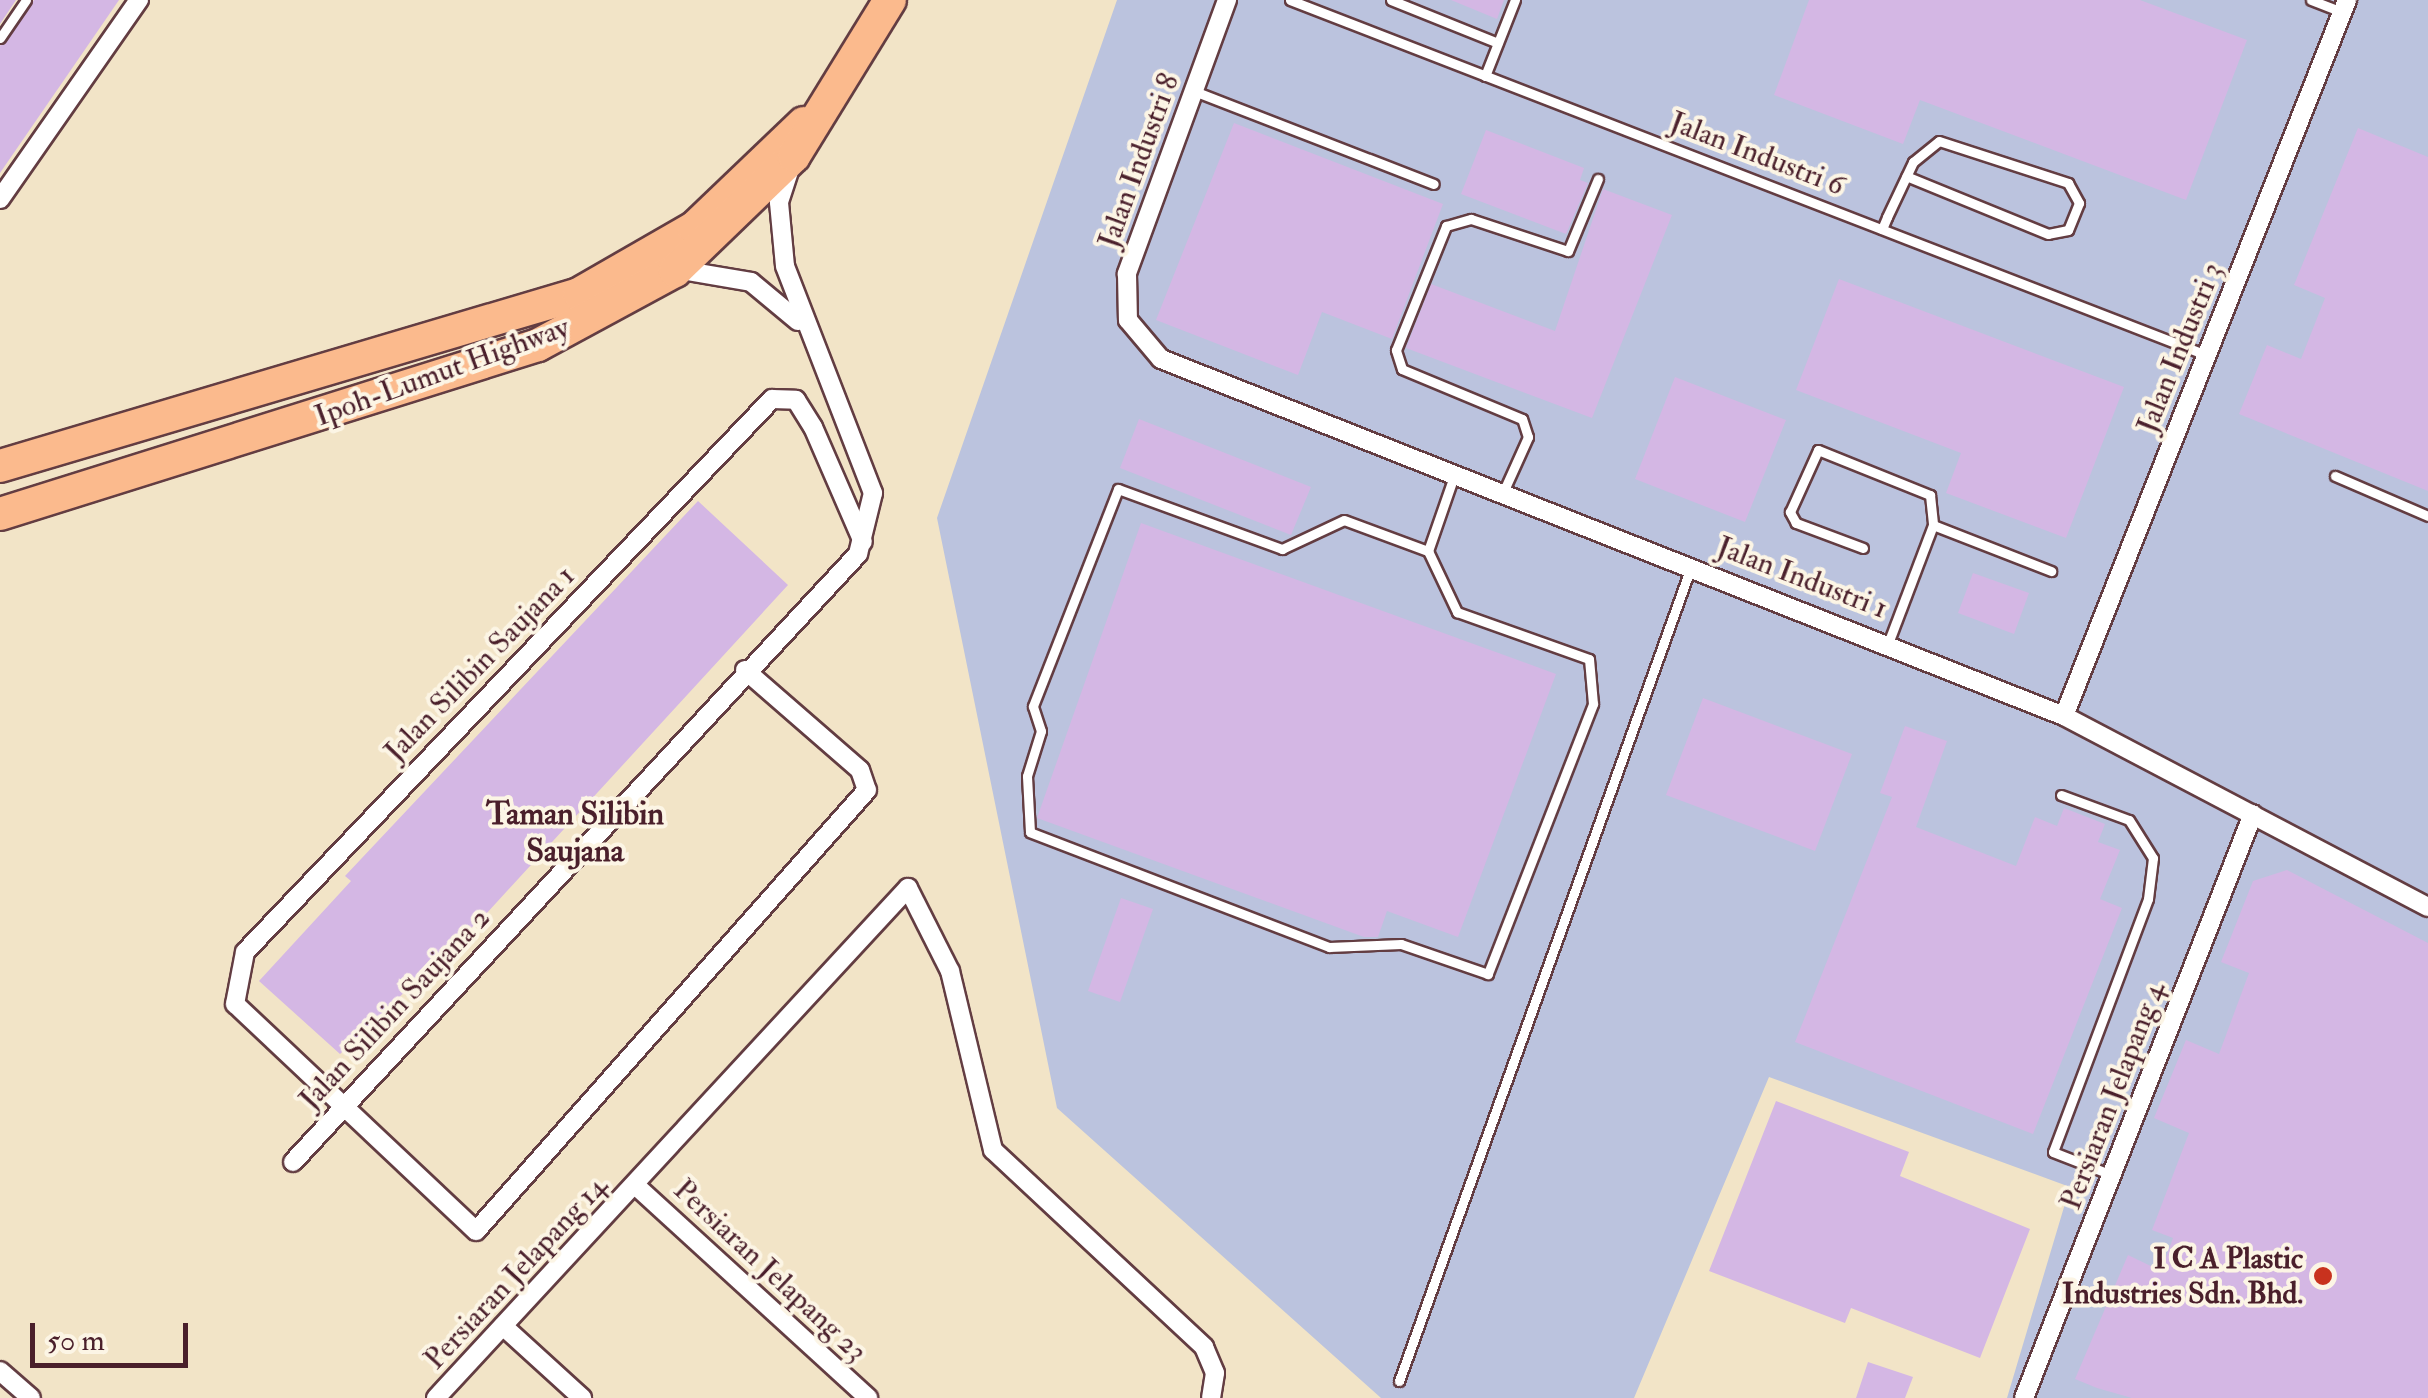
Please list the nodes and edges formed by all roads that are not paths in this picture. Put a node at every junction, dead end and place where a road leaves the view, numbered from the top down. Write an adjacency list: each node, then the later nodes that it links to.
1 (26, 0): 10 (lane)
2 (139, 0): 19 (street)
3 (890, 0): 14 (highway, Ipoh-Lumut Highway)
4 (1227, 0): 13 (street, Jalan Industri 8)
5 (1290, 0): 12 (lane, Jalan Industri 6)
6 (1391, 0): 11 (lane)
7 (1515, 0): 11 (lane)
8 (2311, 0): 9 (lane)
9 (2344, 6): 24 (street, Jalan Industri 3)
10 (0, 38)
11 (1498, 42): 12 (lane)
12 (1485, 76): 20 (lane, Jalan Industri 6)
13 (1194, 91): 18 (lane); 23 (street, Jalan Industri 8)
14 (811, 117): 15 (highway, Ipoh-Lumut Highway); 25 (highway, Ipoh-Lumut Highway)
15 (794, 156): 21 (highway, Ipoh-Lumut Highway); 22 (street)
16 (1906, 176): 16 (lane); 20 (lane)
17 (1598, 179): 28 (lane)
18 (1434, 184)
19 (0, 198)
20 (1882, 229): 24 (lane, Jalan Industri 6)
21 (675, 271): 22 (street); 29 (highway, Ipoh-Lumut Highway)
22 (805, 329): 32 (street)
23 (1139, 342): 26 (street, Jalan Industri 1)
24 (2206, 355): 39 (street, Jalan Industri 3)
25 (0, 466)
26 (1457, 469): 28 (street, Jalan Industri 1); 34 (lane)
27 (2334, 476): 30 (lane)
28 (1505, 488): 35 (street, Jalan Industri 1)
29 (0, 514)
30 (2428, 516)
31 (1933, 525): 33 (lane); 36 (lane); 37 (lane)
32 (863, 542): 38 (street, Jalan Silibin Saujana 2); 43 (street, Jalan Silibin Saujana 1)
33 (1863, 548)
34 (1428, 551): 34 (lane)
35 (1692, 564): 37 (street, Jalan Industri 1); 49 (lane)
36 (2050, 570)
37 (1889, 641): 39 (street, Jalan Industri 1)
38 (744, 670): 43 (street, Jalan Silibin Saujana 2); 43 (street)
39 (2064, 716): 41 (street, Jalan Industri 1)
40 (2062, 795): 45 (lane)
41 (2254, 814): 42 (street, Jalan Industri 1); 45 (street, Persiaran Jelapang 4)
42 (2428, 907)
43 (346, 1104): 44 (street, Jalan Silibin Saujana 2)
44 (293, 1162)
45 (2112, 1175): 55 (street, Persiaran Jelapang 4)
46 (636, 1185): 47 (street, Persiaran Jelapang 14); 53 (street, Persiaran Jelapang 23); 54 (street, Persiaran Jelapang 14)
47 (503, 1326): 51 (street, Persiaran Jelapang 14); 52 (street)
48 (1, 1371): 50 (street)
49 (1399, 1381)
50 (31, 1398)
51 (436, 1398)
52 (582, 1398)
53 (868, 1398)
54 (1211, 1398)
55 (2024, 1398)

